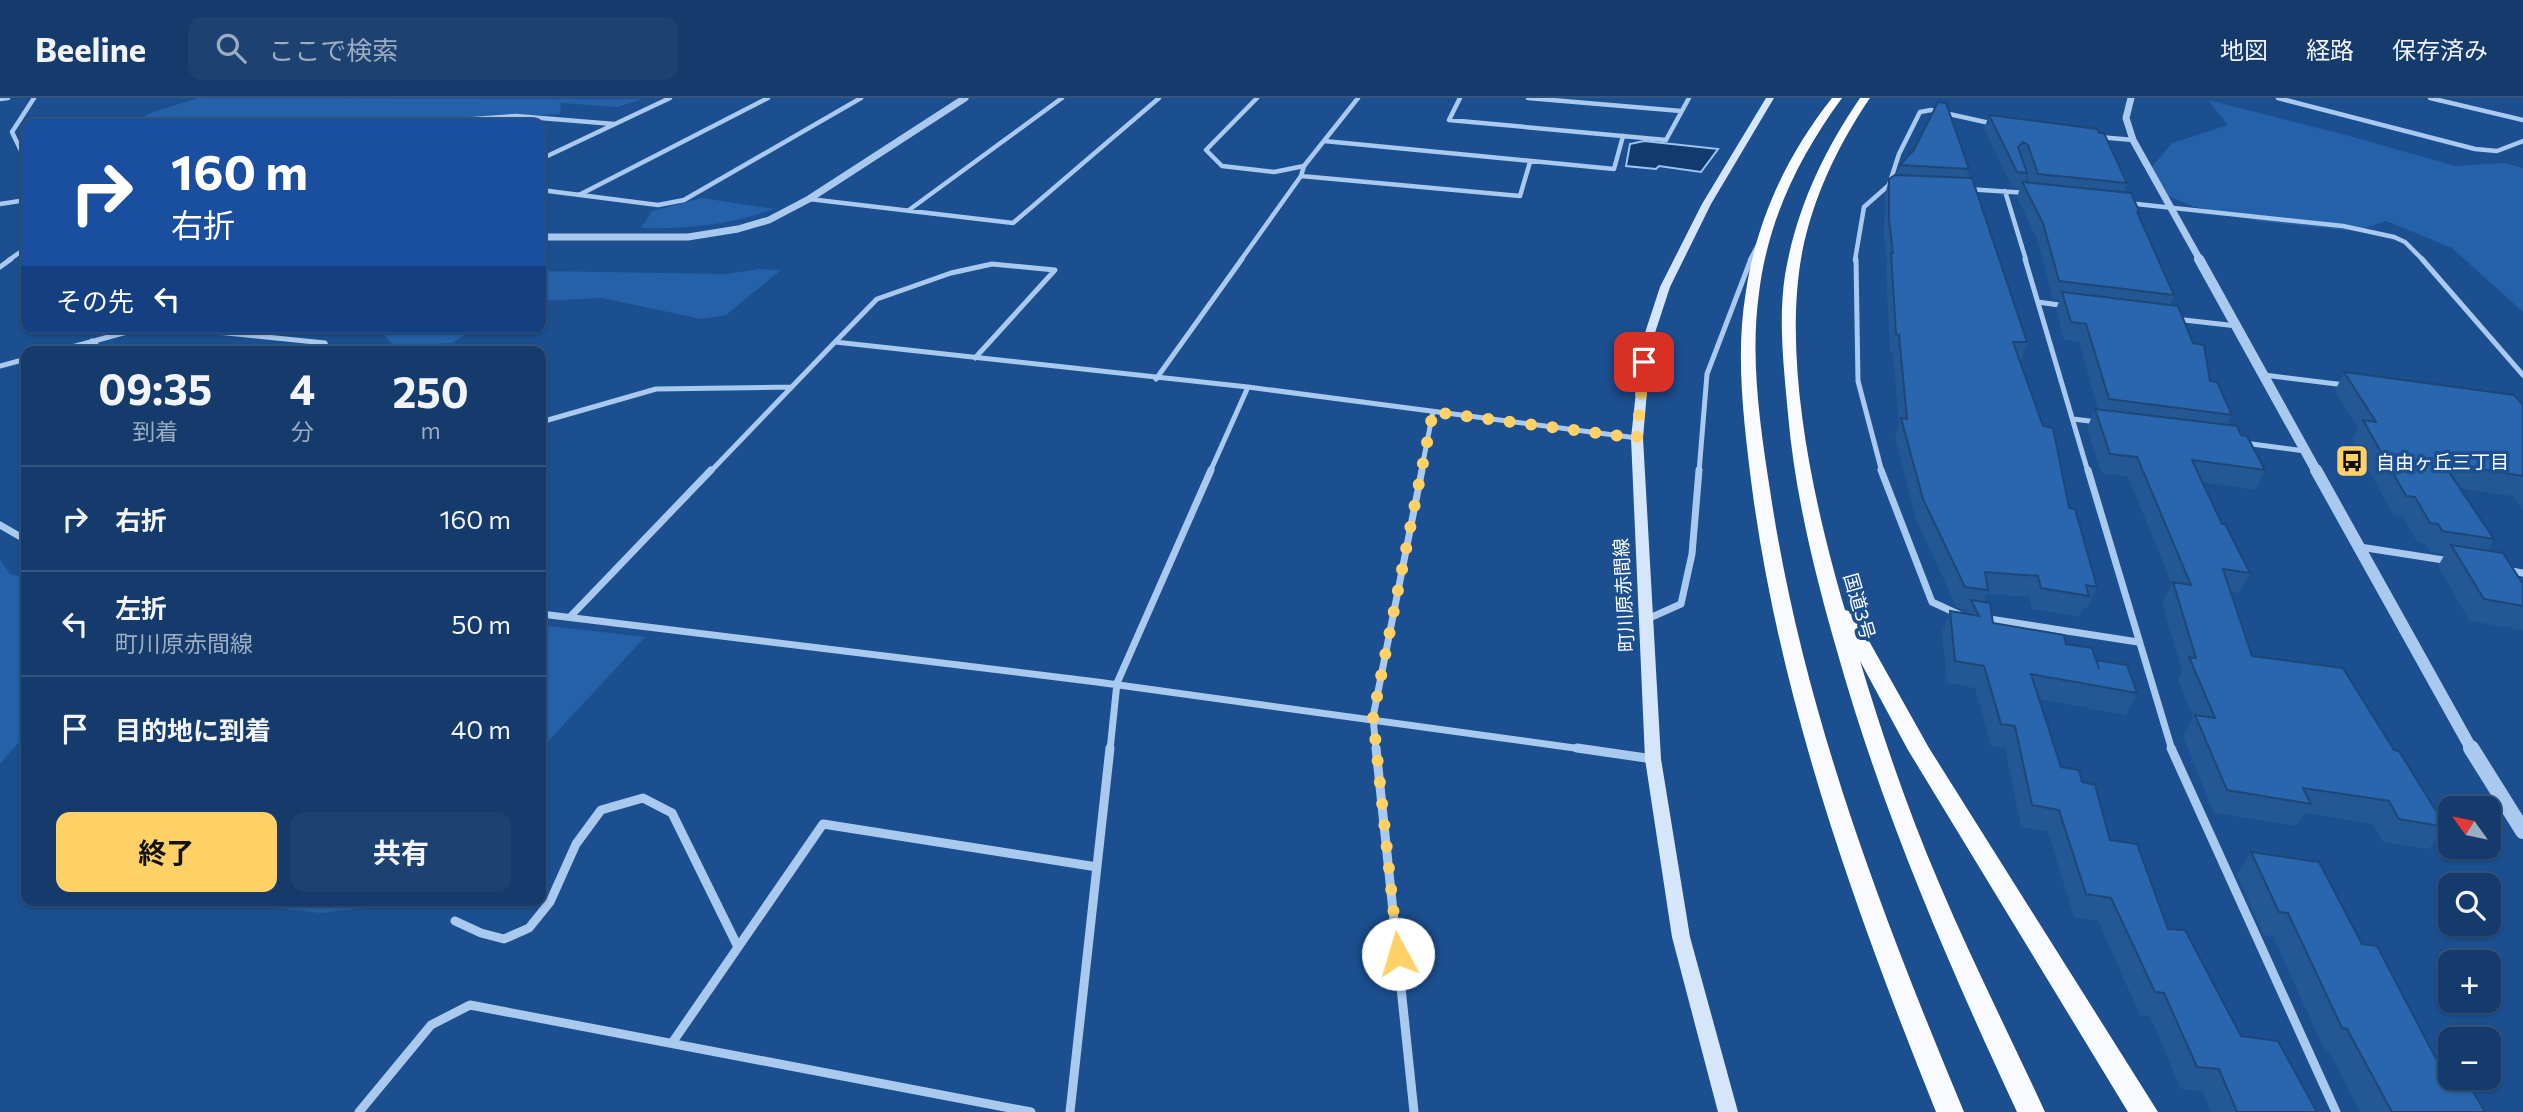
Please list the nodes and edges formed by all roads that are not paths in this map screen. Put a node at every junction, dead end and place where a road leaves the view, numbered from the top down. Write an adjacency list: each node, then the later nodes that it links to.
1 (8, 98): 20 (street)
2 (34, 98): 31 (street)
3 (670, 98): 24 (street)
4 (768, 98): 43 (street)
5 (861, 98): 43 (street)
6 (965, 98): 45 (street)
7 (1062, 98): 50 (street)
8 (1159, 98): 50 (street)
9 (1257, 98): 34 (street)
10 (1357, 98): 29 (street)
11 (1460, 98): 26 (street)
12 (1528, 98): 21 (street)
13 (1689, 98): 21 (street)
14 (1770, 98): 79 (main road, 町川原赤間線)
15 (1837, 98): 51 (highway)
16 (1866, 98): 88 (highway, 国道3号)
17 (2131, 98): 28 (street)
18 (2278, 98): 30 (street)
19 (2430, 98): 23 (street)
20 (0, 99)
21 (1681, 111): 26 (street)
22 (474, 119): 24 (street)
23 (2523, 120)
24 (614, 124): 32 (street)
25 (1995, 124): 37 (street)
26 (1623, 136): 33 (street)
27 (2095, 137): 28 (street)
28 (2133, 140): 49 (street)
29 (1324, 141): 33 (street); 34 (street)
30 (2523, 141)
31 (21, 151)
32 (546, 156)
33 (1530, 162): 35 (street)
34 (1304, 166): 35 (street)
35 (1301, 176): 71 (street)
36 (2025, 183): 42 (street)
37 (1889, 185): 38 (street); 90 (street)
38 (1902, 185)
39 (1953, 188): 41 (street)
40 (546, 191): 43 (street)
41 (2005, 191): 42 (street); 55 (street)
42 (2029, 193): 44 (street)
43 (578, 195)
44 (2042, 195)
45 (809, 199): 50 (street); 52 (street)
46 (21, 201): 48 (street)
47 (2120, 202): 49 (street)
48 (0, 204)
49 (2173, 208): 58 (street); 70 (street)
50 (909, 210)
51 (1769, 223): 93 (street); 108 (highway)
52 (546, 237)
53 (21, 252): 54 (street)
54 (0, 267)
55 (2038, 302): 56 (street); 76 (street)
56 (2078, 307)
57 (2171, 318): 58 (street)
58 (2237, 326): 69 (street)
59 (122, 333): 61 (street)
60 (227, 333): 65 (street)
61 (92, 341): 63 (street); 64 (street)
62 (835, 342): 66 (street); 66 (street); 72 (street)
63 (75, 346)
64 (97, 346)
65 (326, 346)
66 (975, 358): 71 (street)
67 (21, 360): 68 (street)
68 (0, 366)
69 (2264, 374): 74 (street); 81 (street)
70 (2523, 375)
71 (1156, 379): 73 (street)
72 (792, 387): 77 (street); 91 (street)
73 (1248, 387): 75 (street); 95 (street)
74 (2359, 387)
75 (1433, 412): 79 (street); 96 (street)
76 (2073, 419): 78 (street); 94 (street)
77 (546, 421)
78 (2101, 423)
79 (1637, 438): 93 (main road, 町川原赤間線)
80 (2237, 442): 81 (street)
81 (2305, 451): 84 (street)
82 (0, 525): 83 (street)
83 (21, 537)
84 (2360, 547): 85 (street); 98 (street)
85 (2455, 562)
86 (2496, 568): 87 (street)
87 (2523, 573)
88 (1827, 585): 109 (highway, 国道3号); 110 (highway)
89 (546, 615): 91 (street)
90 (1965, 615)
91 (570, 617): 95 (street)
92 (1978, 617): 94 (street)
93 (1645, 620): 97 (main road, 町川原赤間線)
94 (2138, 642): 111 (street)
95 (1118, 683): 96 (street); 99 (street)
96 (1373, 717): 97 (street); 106 (street)
97 (1653, 759): 107 (main road, 町川原赤間線)
98 (2523, 831)
99 (1097, 867): 101 (street); 105 (street)
100 (455, 921): 101 (street)
101 (738, 947): 102 (street)
102 (671, 1043): 103 (street); 104 (street)
103 (359, 1112)
104 (1031, 1112)
105 (1070, 1112)
106 (1414, 1112)
107 (1728, 1112)
108 (1950, 1112)
109 (2031, 1112)
110 (2144, 1112)
111 (2336, 1112)

